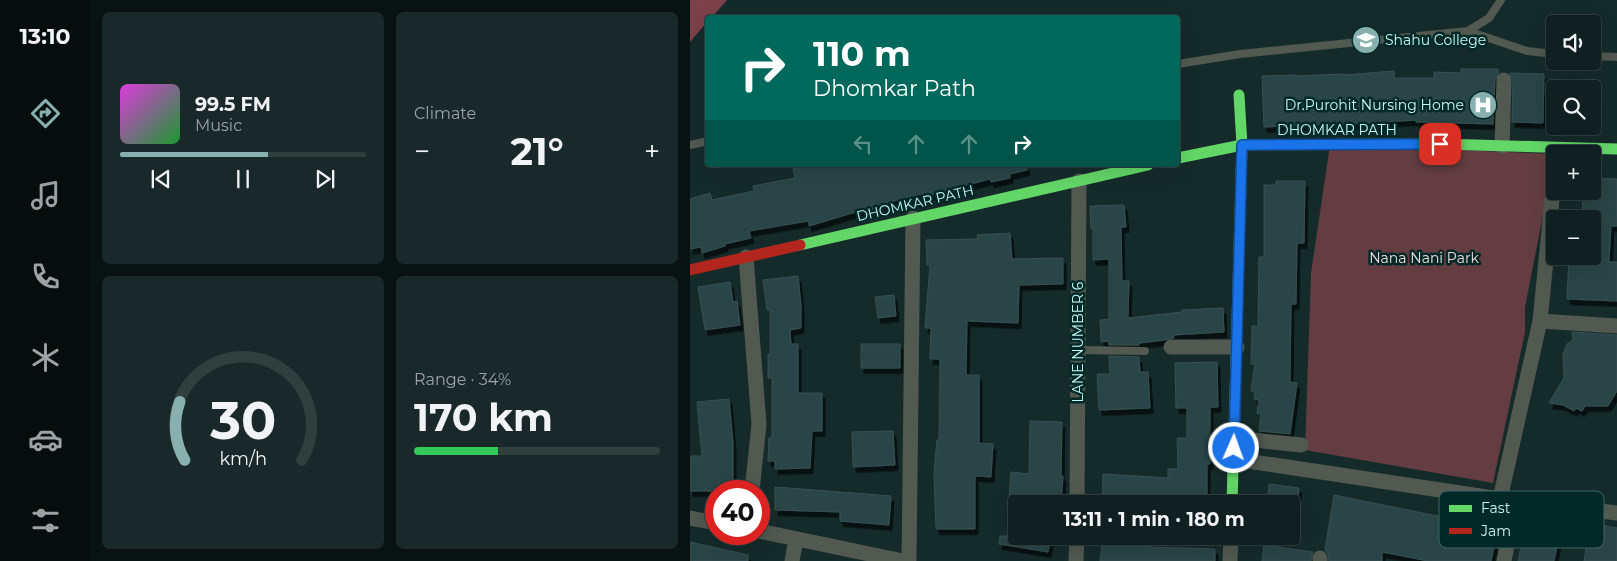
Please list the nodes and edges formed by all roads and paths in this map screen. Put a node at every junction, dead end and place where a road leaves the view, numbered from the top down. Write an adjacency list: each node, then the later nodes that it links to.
1 (1501, 0): 2 (lane)
2 (1468, 31): 3 (lane); 6 (lane)
3 (1546, 53)
4 (1601, 56): 5 (lane)
5 (1617, 57)
6 (1180, 64)
7 (1504, 80): 12 (street)
8 (1239, 95): 11 (street)
9 (705, 142): 10 (lane)
10 (690, 145)
11 (1242, 145): 12 (street, DHOMKAR PATH); 16 (street, DHOMKAR PATH); 26 (street)
12 (1502, 146): 13 (street, DHOMKAR PATH)
13 (1546, 150)
14 (1601, 150): 15 (street, DHOMKAR PATH)
15 (1617, 150)
16 (1180, 158)
17 (1139, 167): 18 (street, DHOMKAR PATH)
18 (1079, 181): 20 (street, DHOMKAR PATH); 27 (street, LANE NUMBER 6)
19 (1552, 200): 23 (street)
20 (913, 218): 21 (street, DHOMKAR PATH); 48 (street)
21 (746, 257): 22 (street, DHOMKAR PATH); 32 (street)
22 (690, 270)
23 (1540, 321): 24 (street); 34 (street)
24 (1617, 326)
25 (1171, 347): 26 (street)
26 (1237, 347): 29 (street)
27 (1078, 350): 28 (lane); 35 (street, LANE NUMBER 6)
28 (1145, 350)
29 (1234, 438): 30 (street); 31 (street)
30 (1301, 445)
31 (1234, 459): 33 (street); 36 (street)
32 (753, 480)
33 (1447, 491)
34 (1502, 491)
35 (1077, 495)
36 (1232, 495)
37 (1604, 511): 38 (street)
38 (1617, 513)
39 (690, 518): 40 (street)
40 (705, 521)
41 (770, 533): 42 (street)
42 (796, 539): 46 (street); 47 (street)
43 (1077, 545): 49 (street)
44 (1231, 545): 50 (street)
45 (1507, 548): 51 (street)
46 (792, 561)
47 (903, 561)
48 (909, 561)
49 (1076, 561)
50 (1230, 561)
51 (1504, 561)

